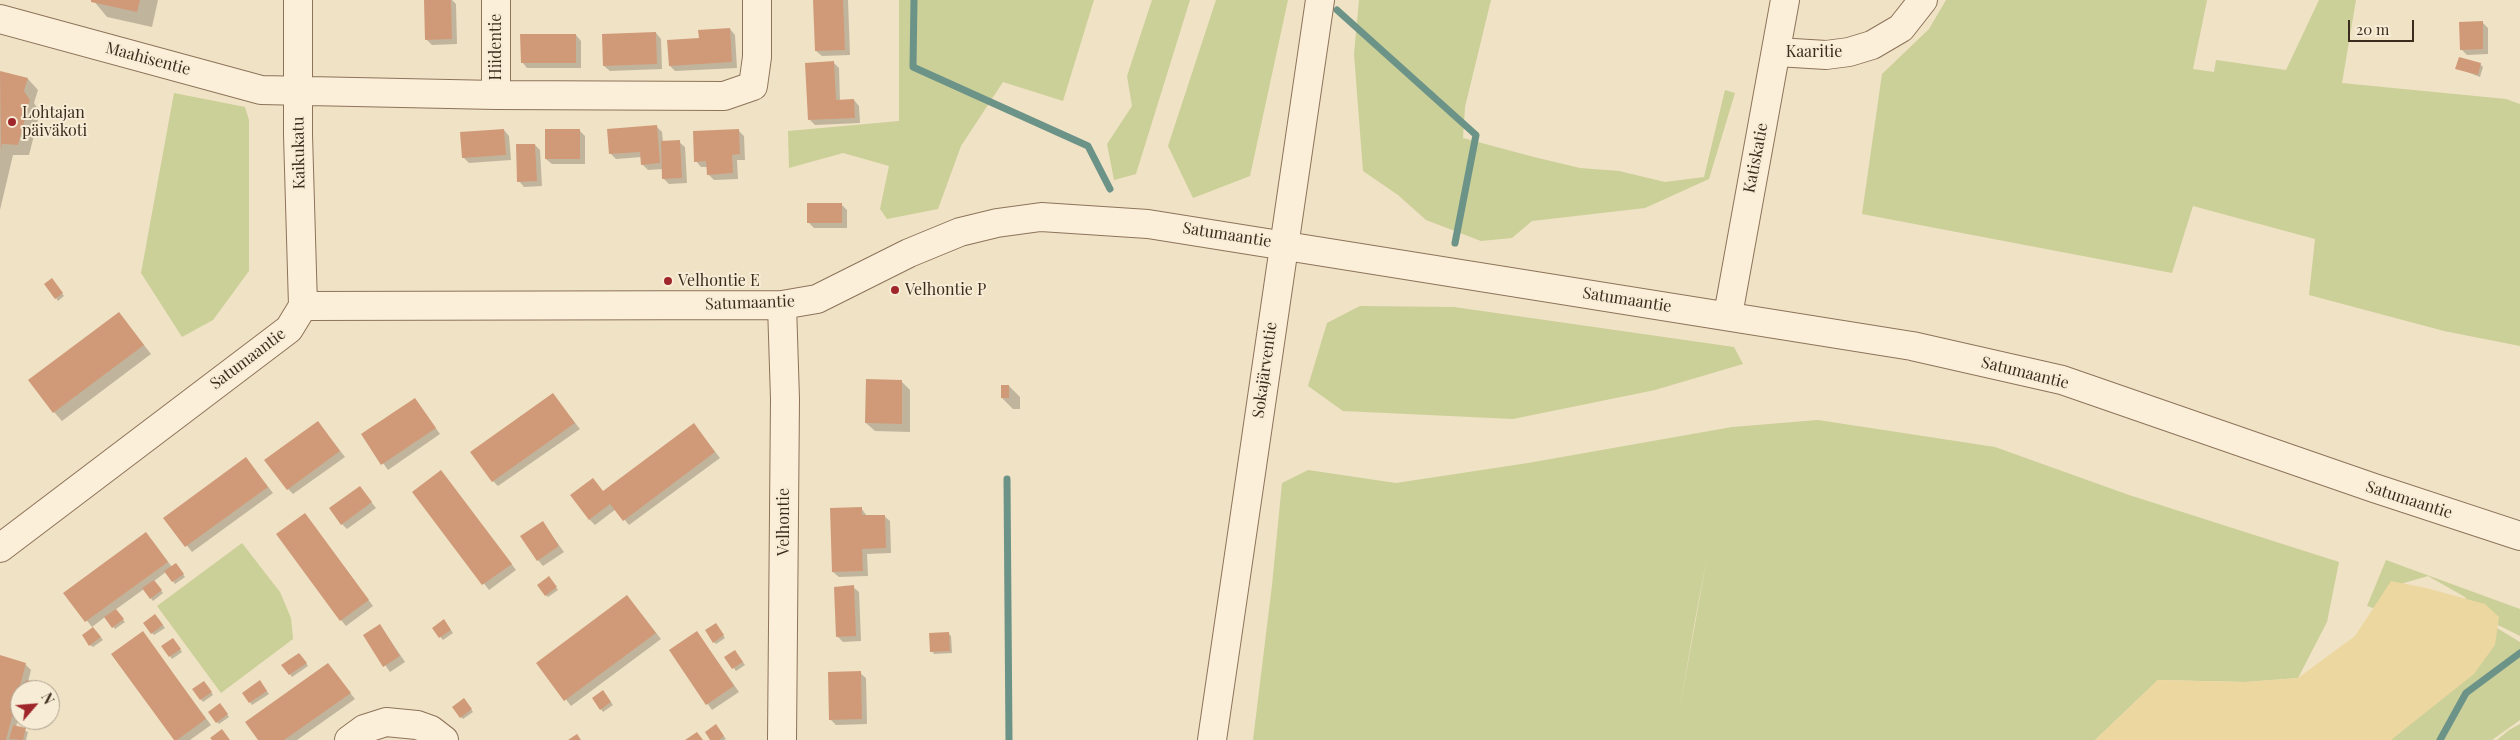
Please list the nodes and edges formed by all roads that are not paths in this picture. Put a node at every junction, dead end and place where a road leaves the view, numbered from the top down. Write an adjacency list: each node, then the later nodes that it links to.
1 (298, 0): 9 (street, Kaikukatu)
2 (496, 0): 10 (street, Hiidentie)
3 (756, 0): 10 (street, Maahisentie)
4 (1320, 0): 11 (street, Sokajärventie)
5 (1785, 0): 8 (street, Katiskatie)
6 (1923, 0): 8 (street, Kaaritie)
7 (0, 19): 9 (street, Maahisentie)
8 (1777, 52): 14 (street, Katiskatie)
9 (298, 91): 10 (street, Maahisentie); 13 (street, Kaikukatu)
10 (496, 95)
11 (1283, 244): 12 (street, Satumaantie); 14 (street, Satumaantie); 20 (street, Sokajärventie)
12 (782, 305): 13 (street, Satumaantie); 19 (street, Velhontie)
13 (302, 306): 16 (street, Satumaantie)
14 (1728, 316): 15 (street, Satumaantie)
15 (2520, 536)
16 (0, 548)
17 (350, 740): 18 (street)
18 (444, 740)
19 (782, 740)
20 (1212, 740)

